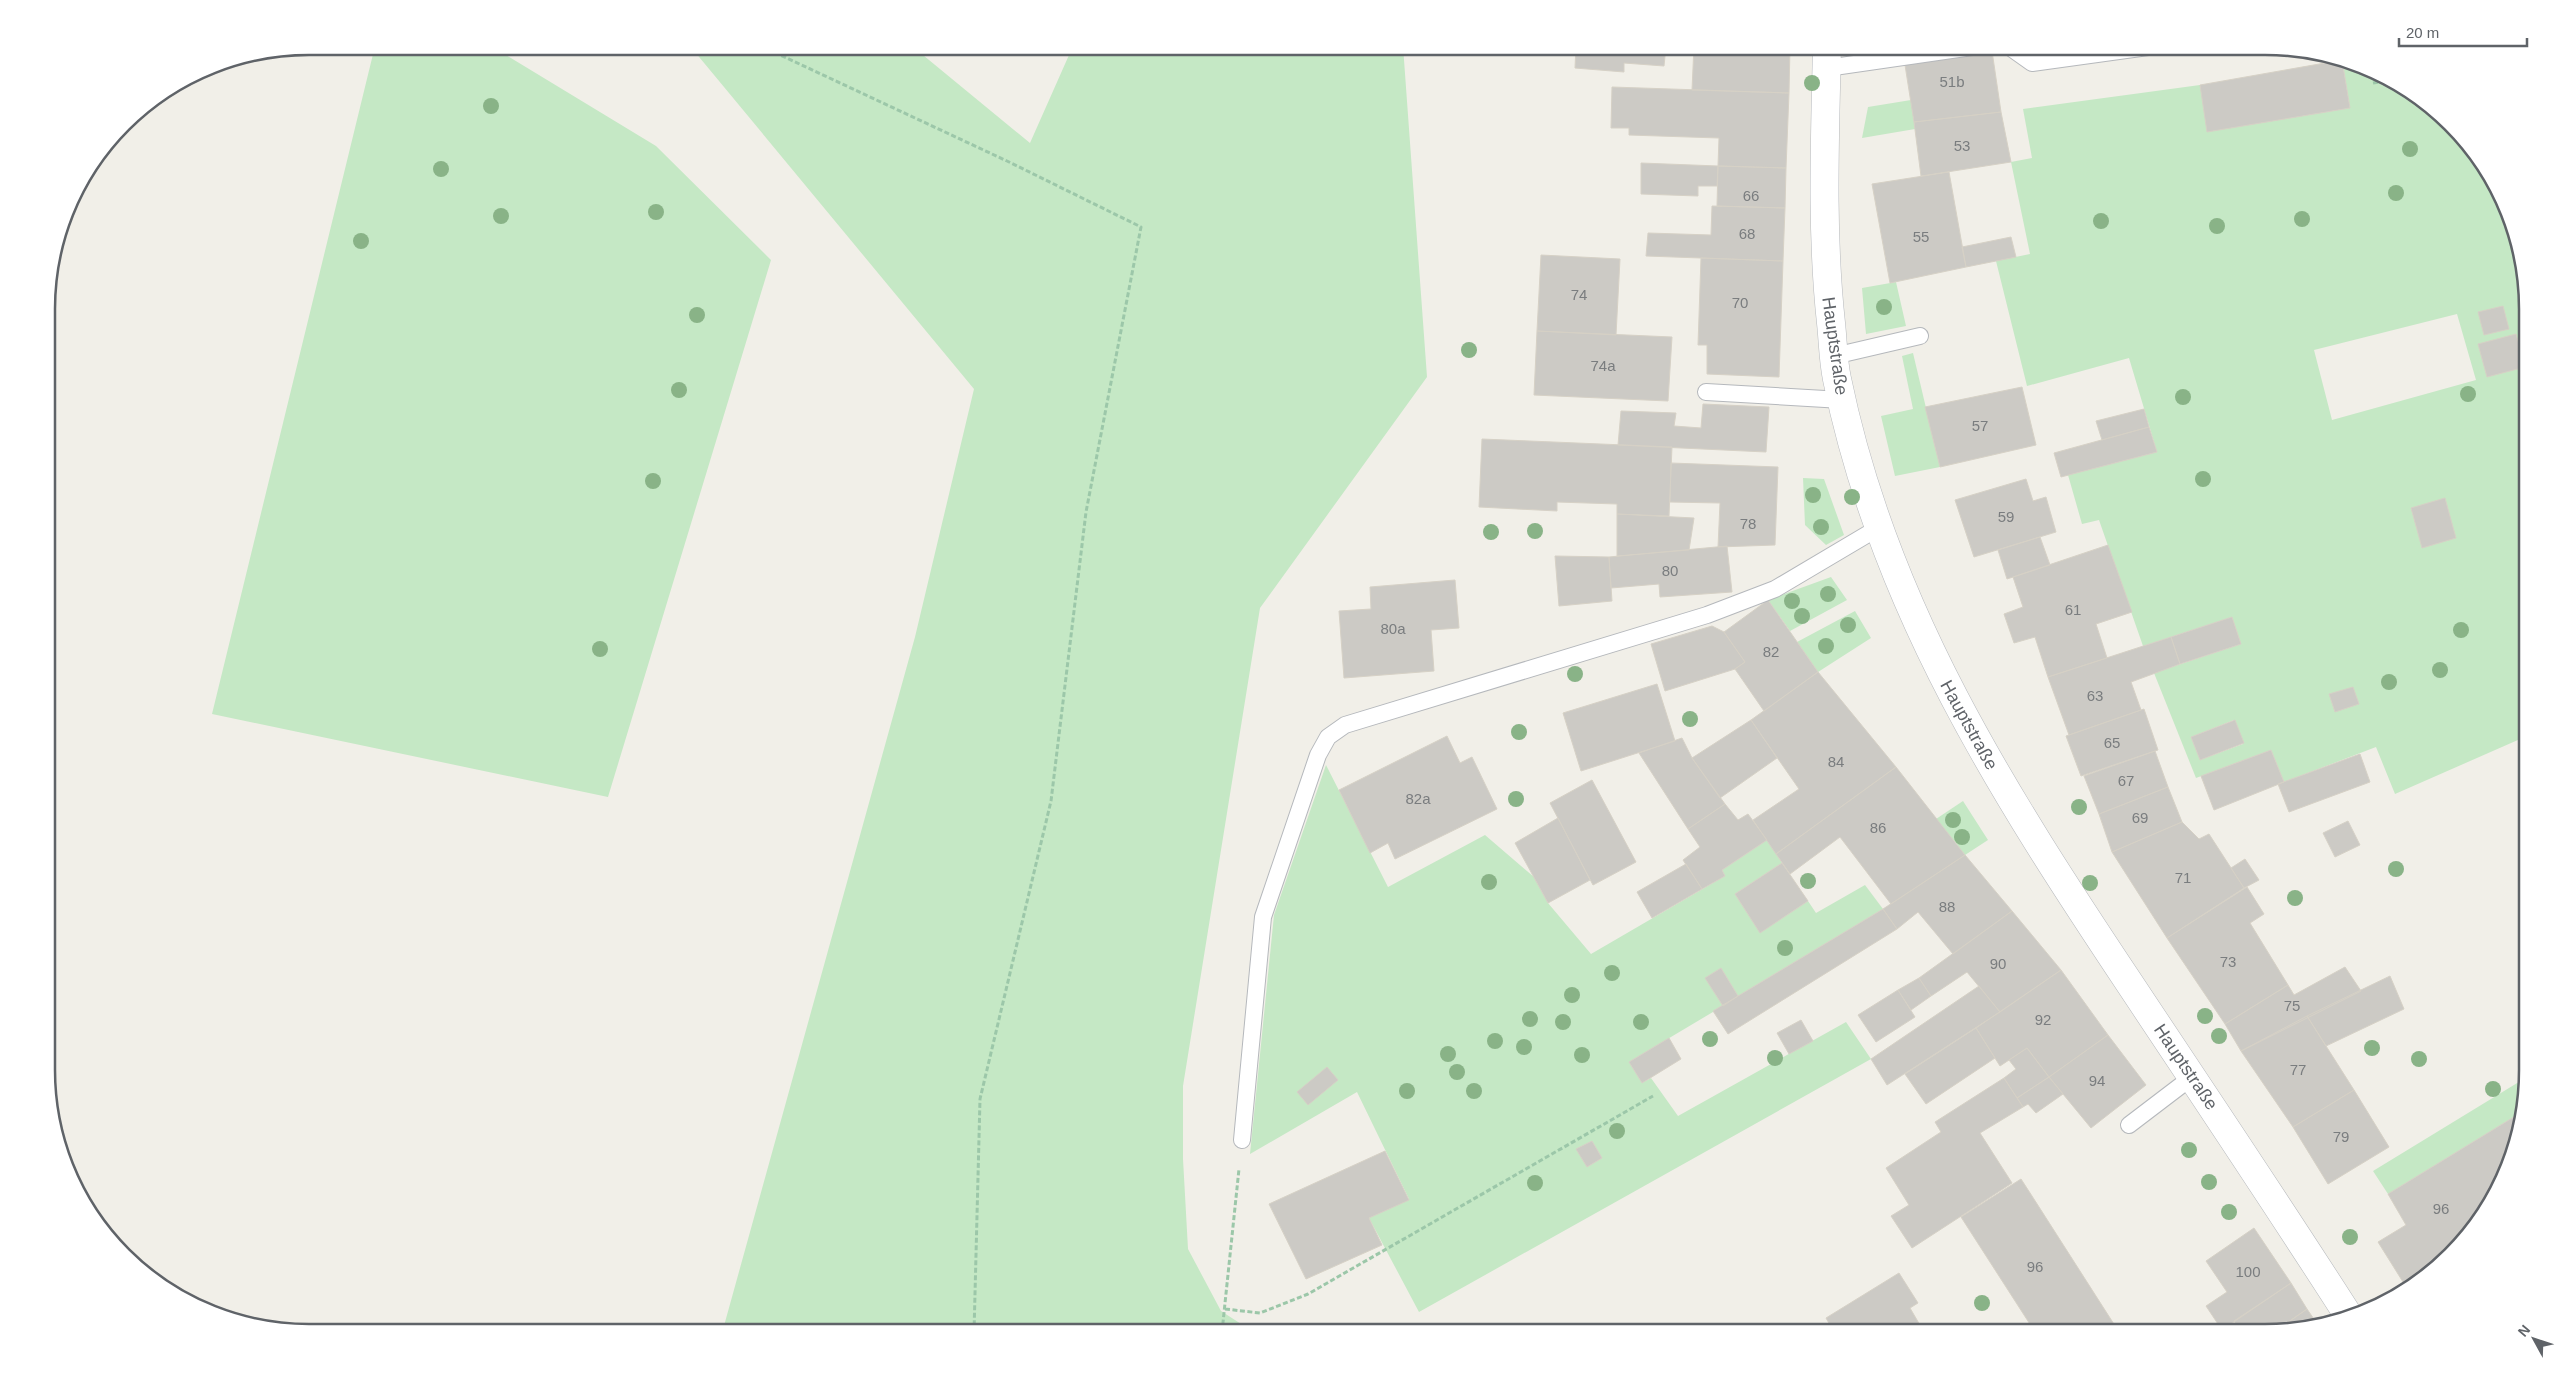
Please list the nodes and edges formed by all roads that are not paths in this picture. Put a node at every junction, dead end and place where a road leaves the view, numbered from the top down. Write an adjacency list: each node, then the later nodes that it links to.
1 (1855, 55): 4 (lane)
2 (2021, 55): 3 (lane)
3 (2090, 55)
4 (1827, 57): 6 (street, Hauptstraße)
5 (1920, 336): 6 (lane)
6 (1834, 356): 8 (street, Hauptstraße)
7 (1706, 392): 8 (lane)
8 (1842, 400): 9 (street, Hauptstraße)
9 (1878, 528): 10 (street, Hauptstraße); 12 (lane)
10 (2192, 1077): 11 (lane); 13 (street, Hauptstraße)
11 (2128, 1126)
12 (1242, 1140)
13 (2346, 1311)

